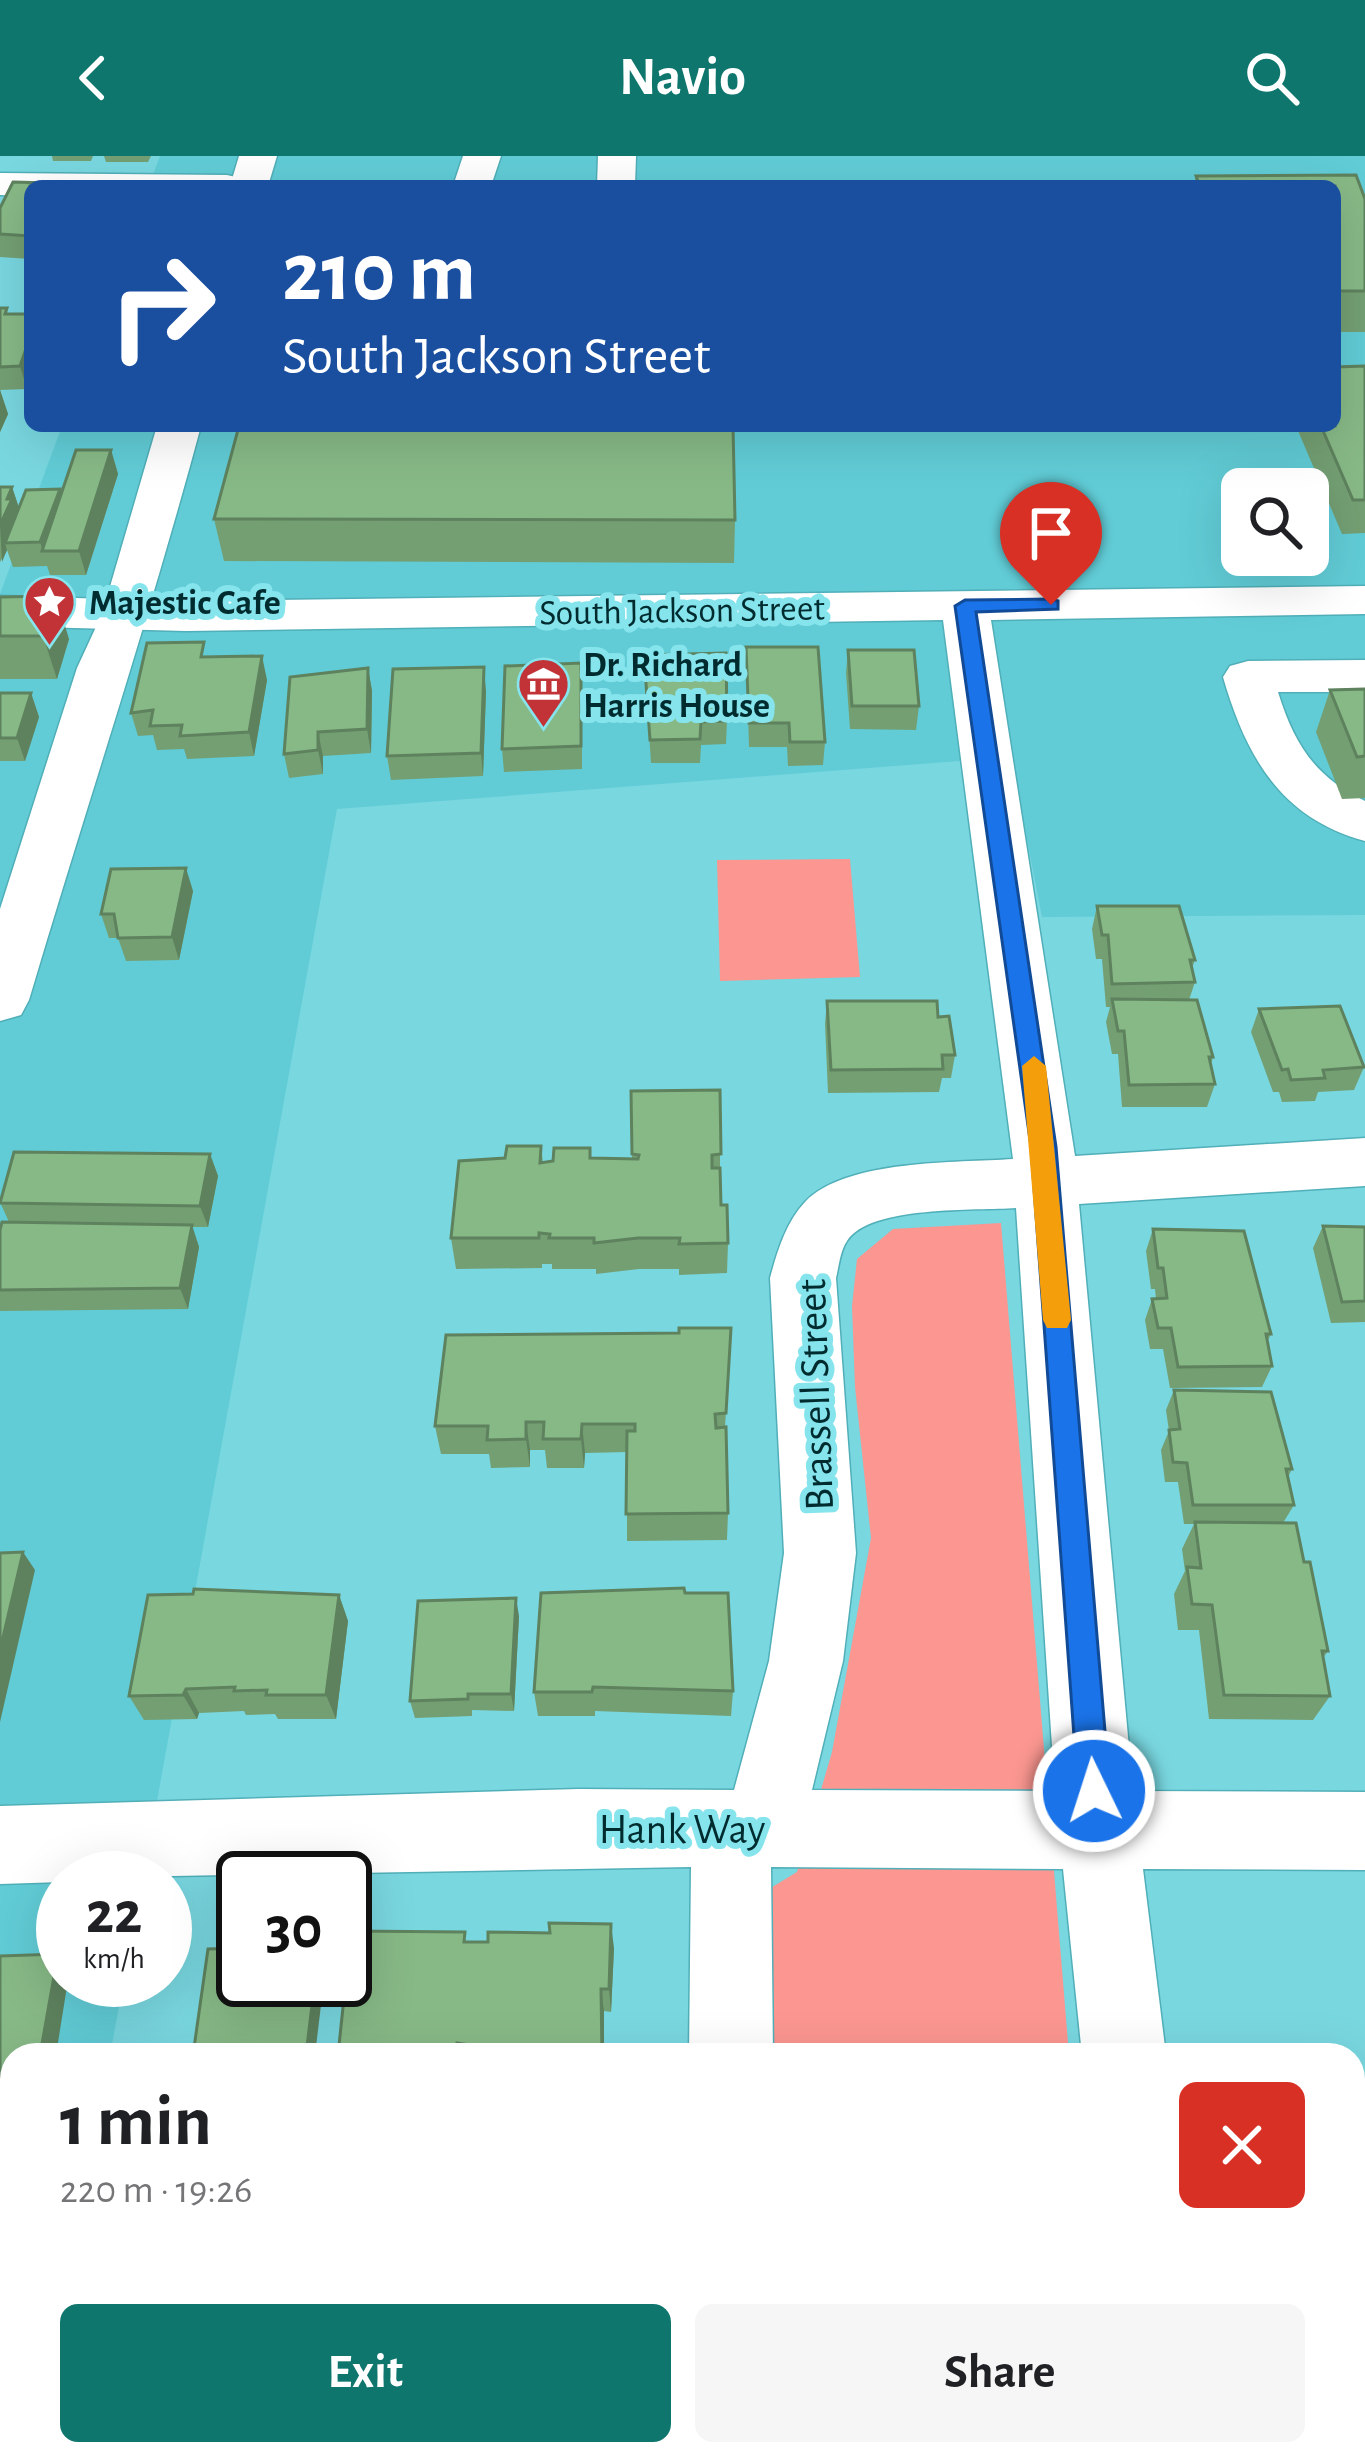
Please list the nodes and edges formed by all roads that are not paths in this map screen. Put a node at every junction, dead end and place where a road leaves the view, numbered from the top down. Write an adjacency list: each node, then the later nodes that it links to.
1 (176, 432): 6 (street)
2 (1365, 599): 3 (street, South Jackson Street)
3 (1223, 602): 4 (street, South Jackson Street); 8 (street)
4 (965, 606): 6 (street, South Jackson Street); 13 (street)
5 (0, 610): 6 (street, South Jackson Street)
6 (127, 614): 10 (street)
7 (1365, 676): 8 (street)
8 (1248, 677): 9 (street)
9 (1365, 823)
10 (16, 897): 11 (street)
11 (0, 1000)
12 (1365, 1162): 13 (street, Brassell Street)
13 (1046, 1181): 14 (street, Brassell Street); 16 (street)
14 (747, 1829): 16 (street, Hank Way); 17 (street, Hank Way); 18 (street, Brassell Street)
15 (1365, 1831): 16 (street, Hank Way)
16 (1099, 1833): 19 (street)
17 (0, 1845)
18 (732, 2043)
19 (1123, 2043)

